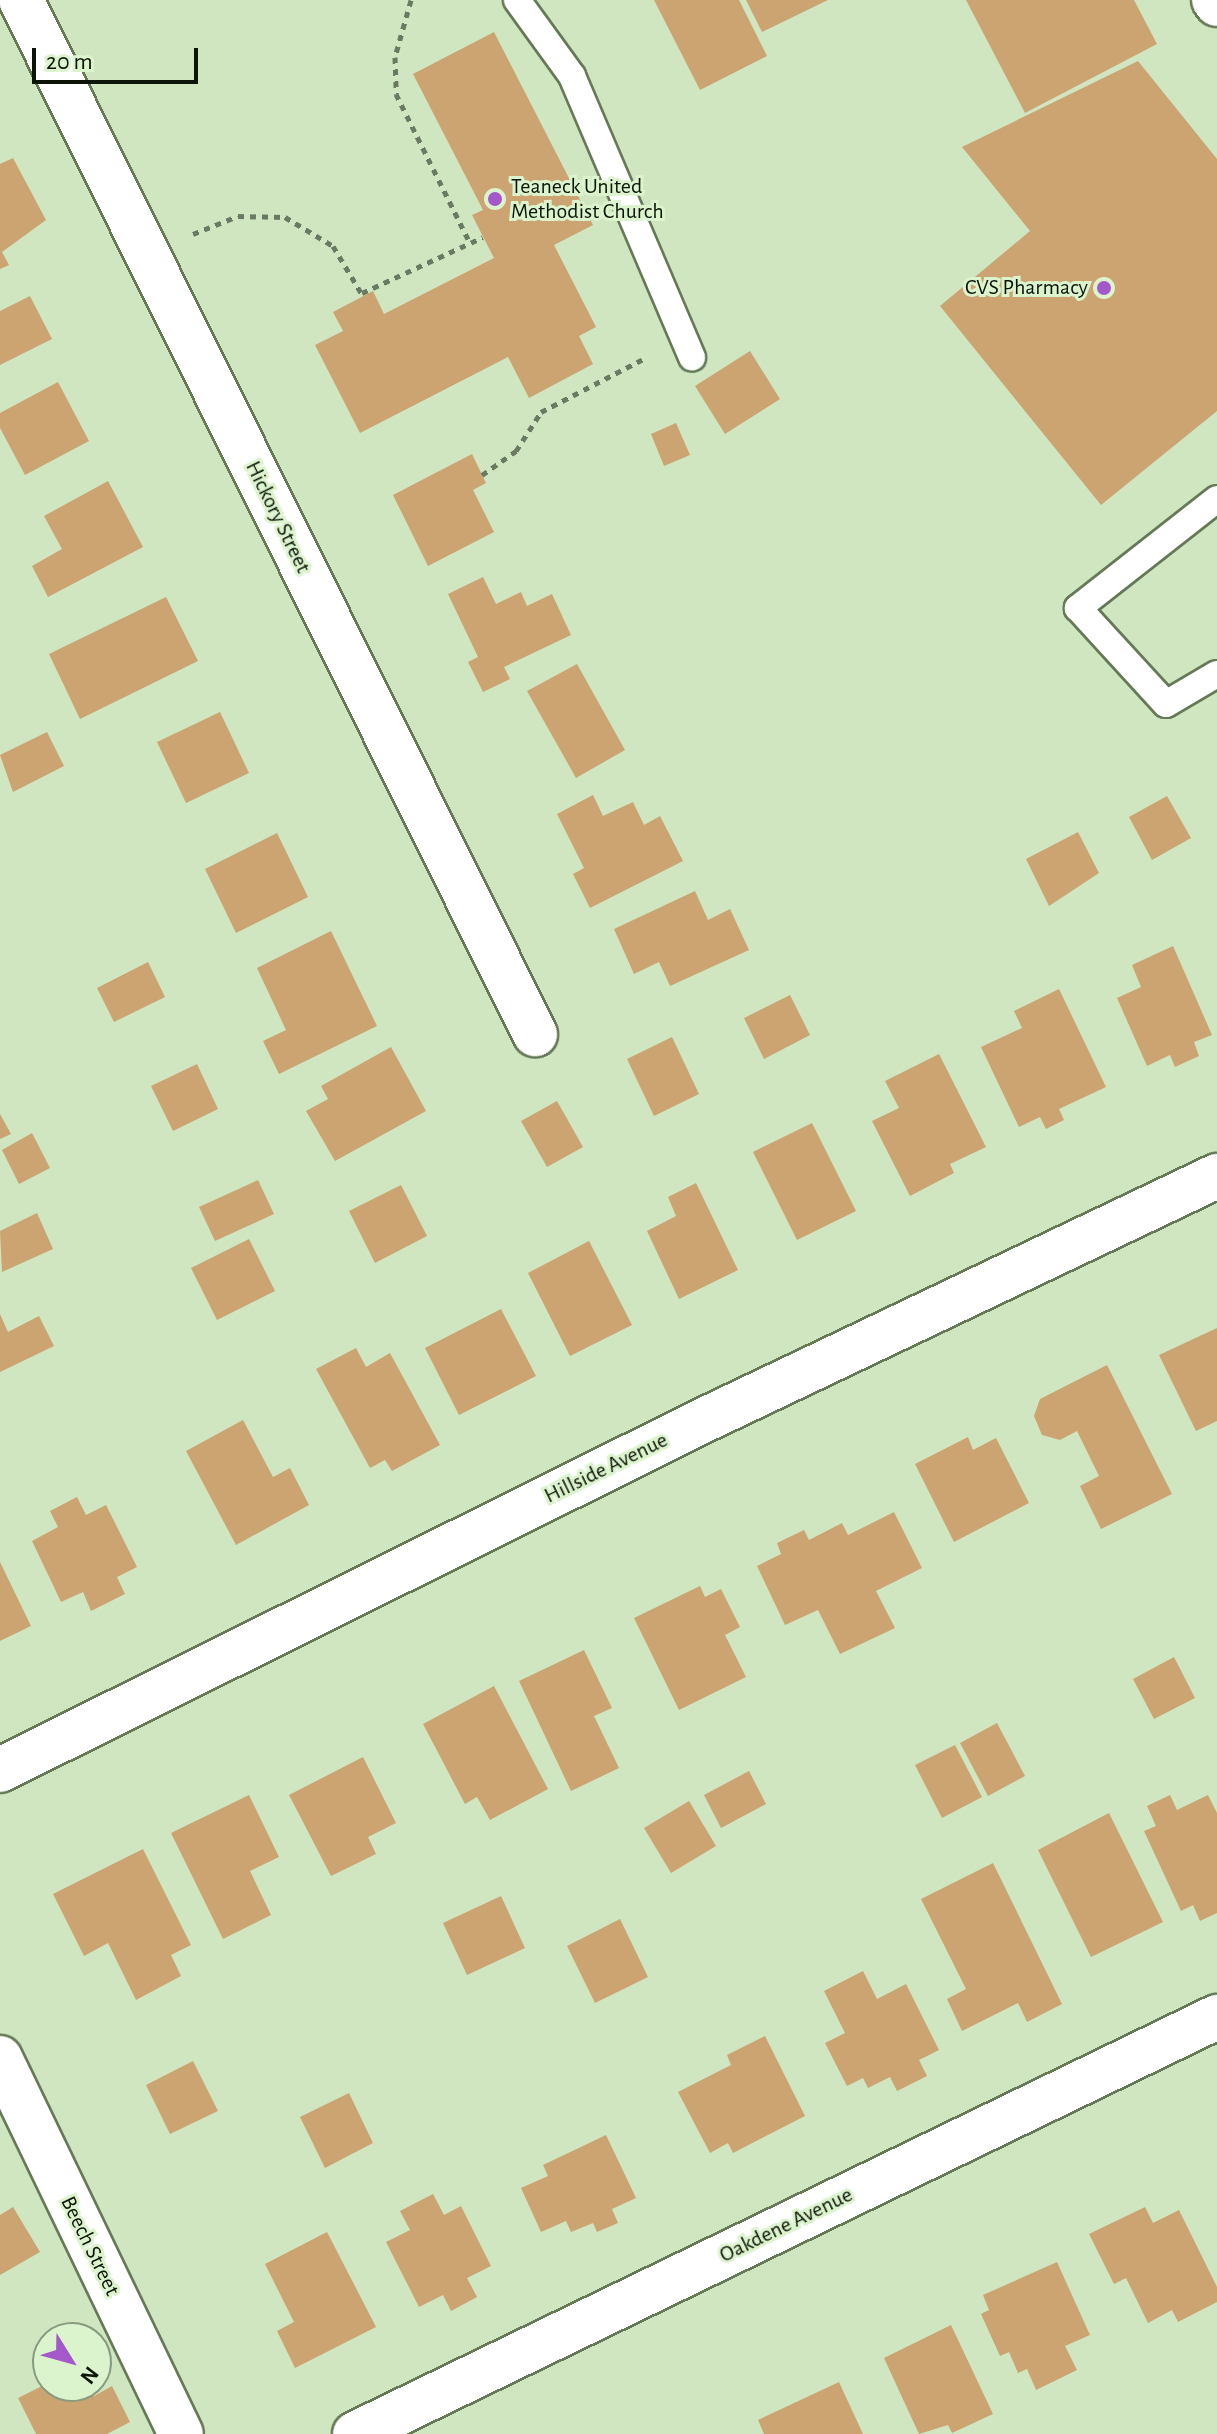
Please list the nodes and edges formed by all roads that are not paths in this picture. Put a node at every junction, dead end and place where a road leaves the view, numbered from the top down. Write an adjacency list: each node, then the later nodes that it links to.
1 (21, 0): 6 (street, Hickory Street)
2 (517, 0): 3 (lane)
3 (688, 348)
4 (1217, 499): 5 (lane)
5 (1217, 674)
6 (535, 1034)
7 (1217, 1176): 8 (street, Hillside Avenue)
8 (0, 1770)
9 (1217, 2017): 12 (street, Oakdene Avenue)
10 (0, 2058): 11 (street, Beech Street)
11 (181, 2434)
12 (355, 2434)

